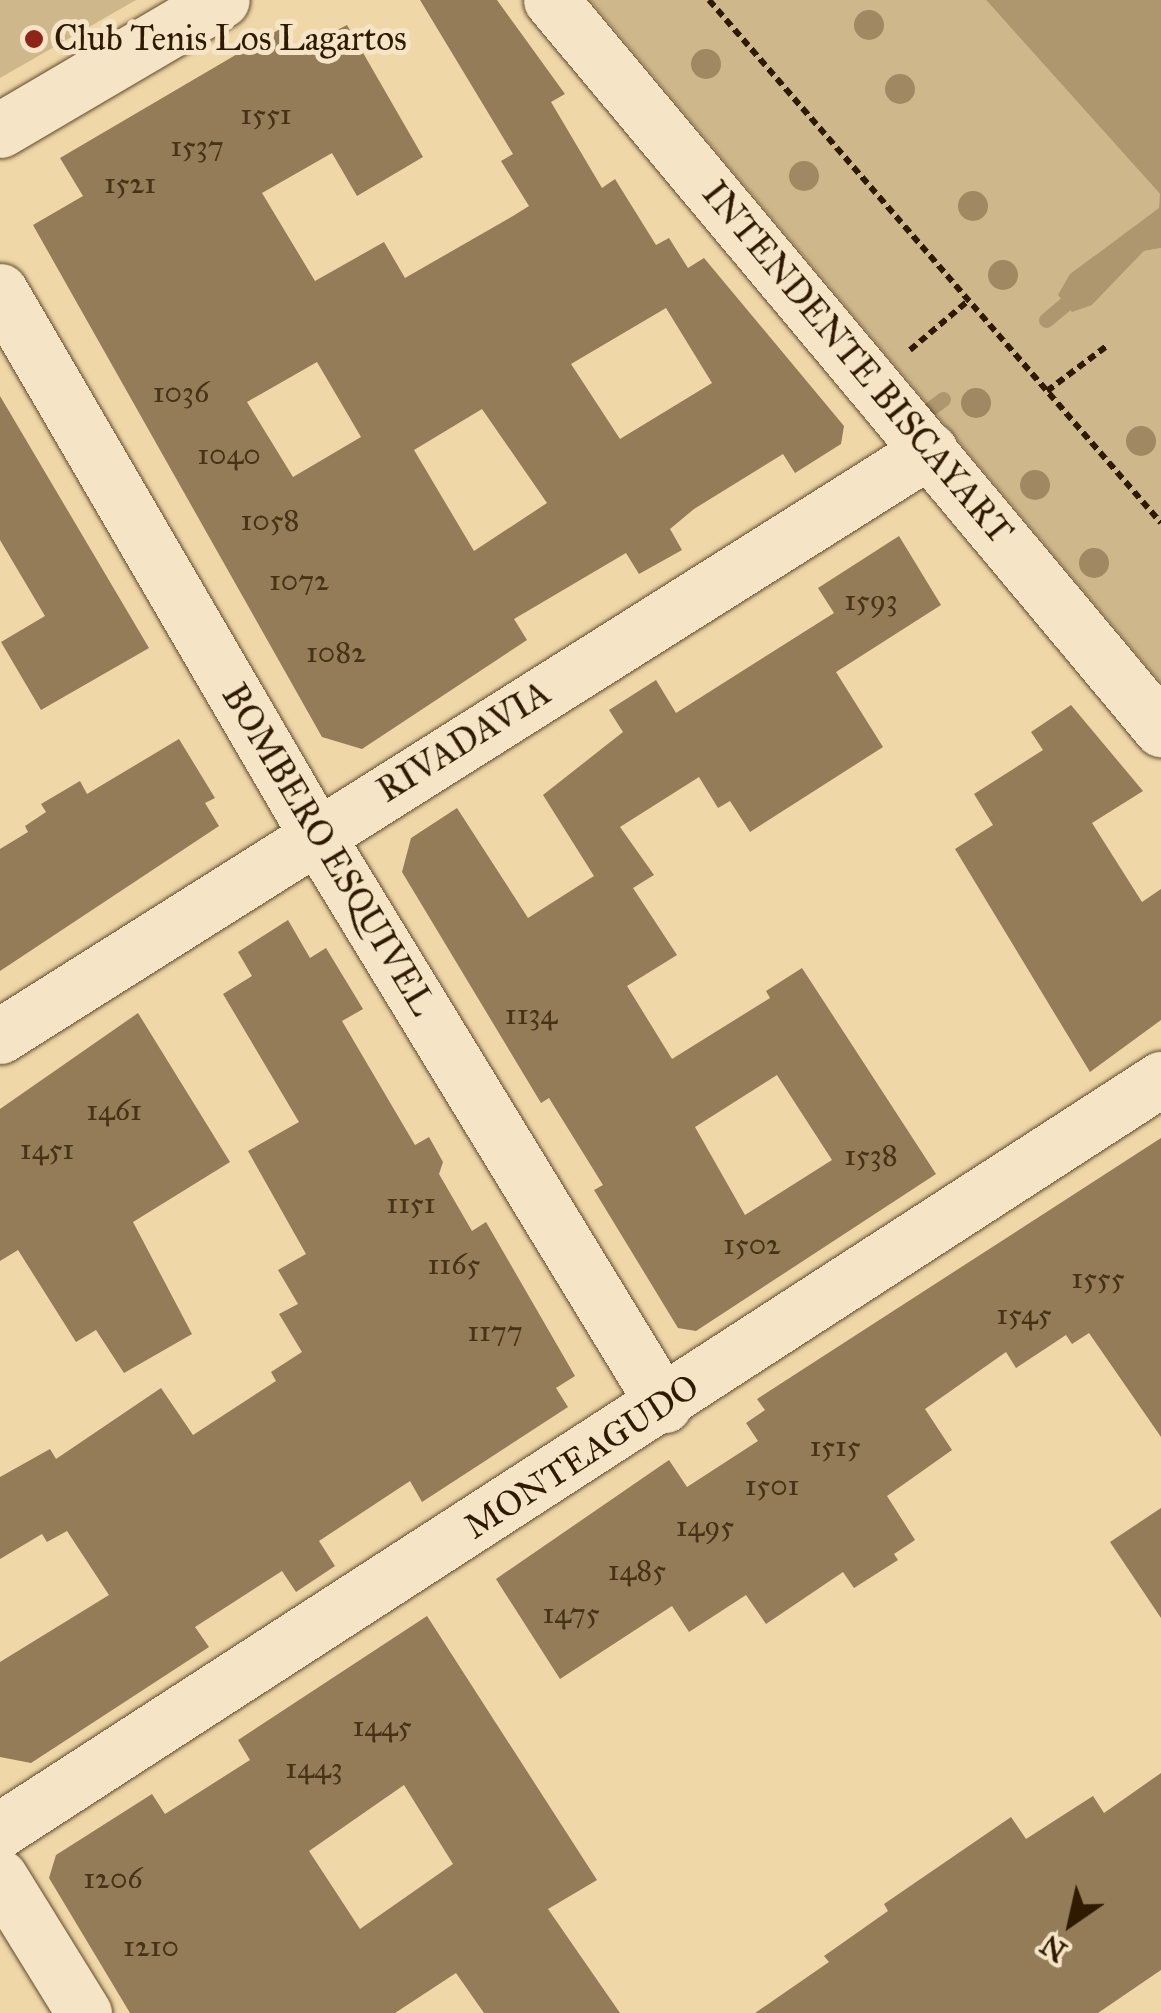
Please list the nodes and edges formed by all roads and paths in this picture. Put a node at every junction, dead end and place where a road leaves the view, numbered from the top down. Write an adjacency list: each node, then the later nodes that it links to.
1 (222, 0): 4 (street)
2 (551, 0): 10 (street, INTENDENTE BISCAYART)
3 (709, 0): 6 (path)
4 (0, 130)
5 (0, 290): 13 (street, BOMBERO ESQUIVEL)
6 (969, 300): 8 (path); 9 (path)
7 (1108, 345): 9 (path)
8 (910, 350)
9 (1047, 391): 11 (path)
10 (930, 450): 12 (street, INTENDENTE BISCAYART); 13 (street, RIVADAVIA)
11 (1161, 524)
12 (1161, 729)
13 (316, 834): 14 (street, RIVADAVIA); 16 (street, BOMBERO ESQUIVEL)
14 (0, 1036)
15 (1161, 1079): 16 (street, MONTEAGUDO)
16 (664, 1405): 17 (street, MONTEAGUDO)
17 (0, 1830)
18 (0, 1877): 19 (street)
19 (84, 2013)

